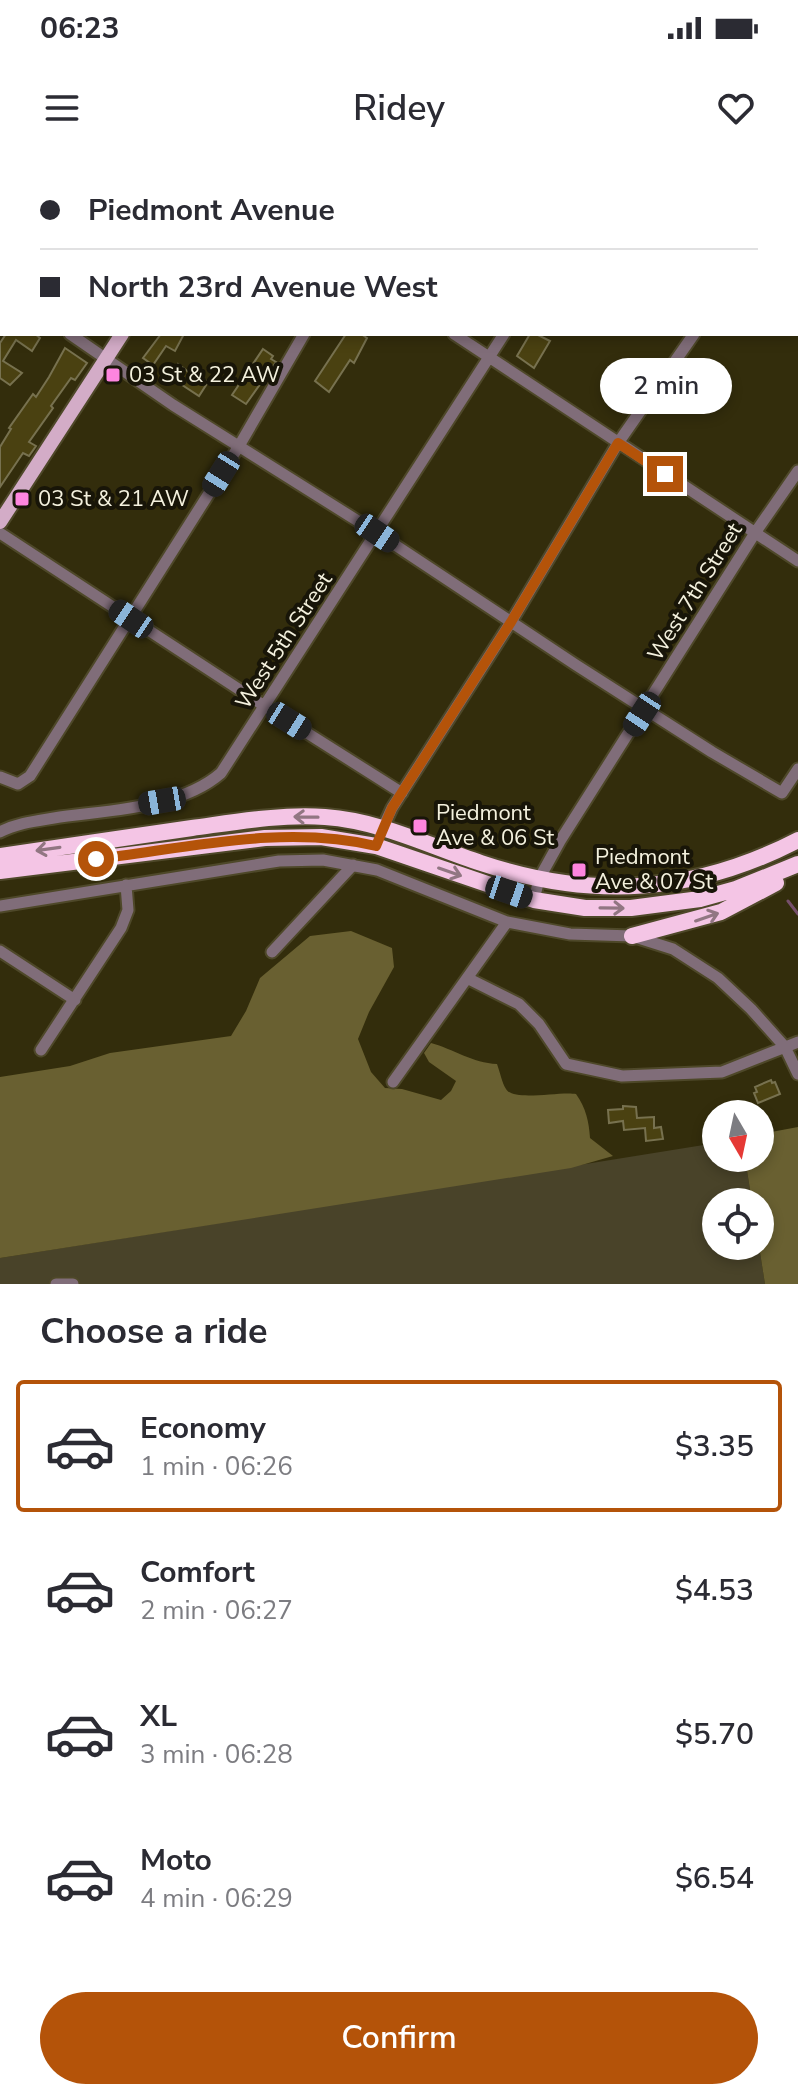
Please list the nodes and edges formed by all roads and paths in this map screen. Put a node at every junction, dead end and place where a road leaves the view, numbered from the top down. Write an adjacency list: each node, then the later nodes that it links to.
1 (73, 336): 8 (street)
2 (121, 336): 8 (main road)
3 (303, 336): 10 (street)
4 (457, 336): 7 (street)
5 (503, 336): 7 (street, West 5th Street)
6 (693, 336): 9 (street)
7 (490, 356): 9 (street); 14 (street, West 5th Street)
8 (106, 358): 10 (street); 12 (main road)
9 (618, 443): 15 (street); 18 (street)
10 (239, 446): 14 (street); 17 (street)
11 (798, 471): 15 (street, West 7th Street)
12 (0, 522)
13 (0, 533): 17 (street)
14 (377, 533): 18 (street); 19 (street, West 5th Street)
15 (755, 533): 16 (street); 20 (street, West 7th Street)
16 (798, 561)
17 (131, 619): 19 (street); 22 (street)
18 (511, 622): 20 (street); 23 (street)
19 (266, 707): 23 (street); 25 (street, West 5th Street)
20 (646, 709): 21 (street); 32 (street, West 7th Street)
21 (798, 769)
22 (0, 777)
23 (402, 793): 24 (street)
24 (383, 827): 27 (street); 28 (highway, one-way to 28); 32 (highway)
25 (0, 832)
26 (798, 840): 32 (highway)
27 (376, 846): 31 (highway); 34 (highway, one-way to 34)
28 (0, 856)
29 (353, 865): 33 (street); 36 (street); 39 (street)
30 (798, 866): 34 (highway, one-way to 30); 37 (highway, one-way to 30)
31 (0, 871)
32 (539, 879): 34 (street, West 7th Street)
33 (126, 885): 35 (street); 41 (street)
34 (534, 900)
35 (0, 906)
36 (507, 922): 37 (street); 40 (street)
37 (632, 936): 43 (street)
38 (0, 951): 41 (street)
39 (272, 952)
40 (467, 978): 43 (street); 46 (street)
41 (75, 1000): 44 (street)
42 (798, 1042): 43 (street)
43 (785, 1047): 45 (street)
44 (41, 1050)
45 (798, 1074)
46 (393, 1082)
47 (56, 1284): 48 (street)
48 (73, 1284)

